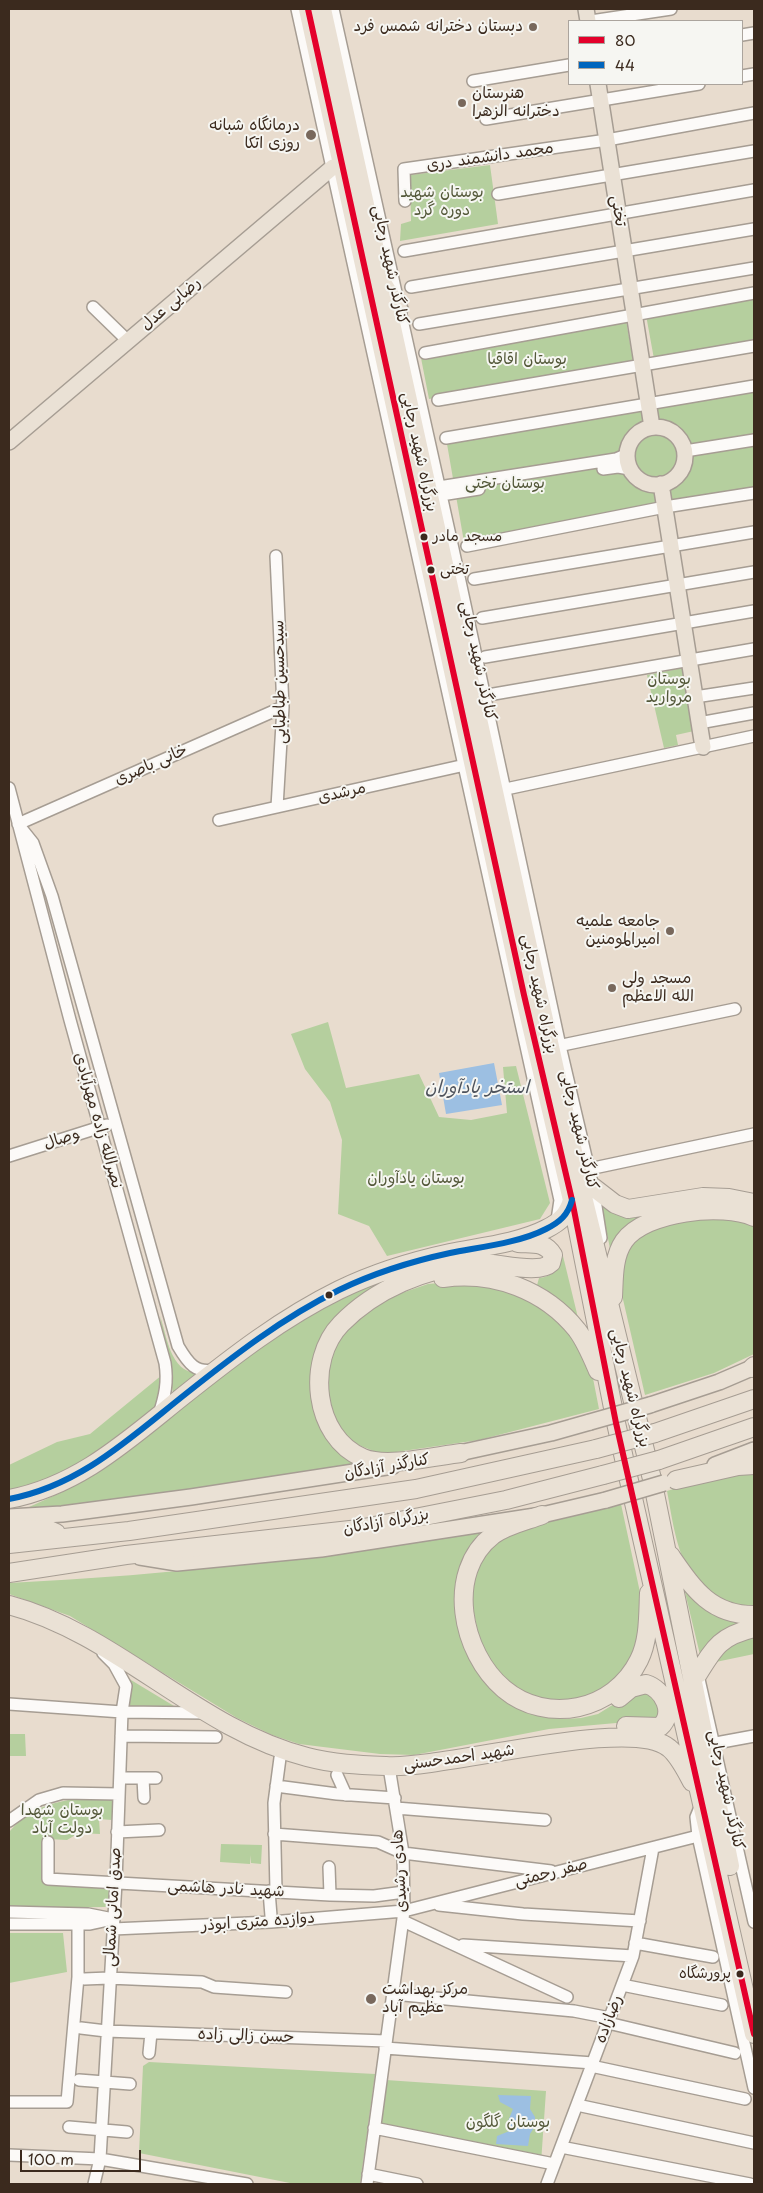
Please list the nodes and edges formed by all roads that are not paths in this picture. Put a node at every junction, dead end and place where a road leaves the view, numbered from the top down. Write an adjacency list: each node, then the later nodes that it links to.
1 (298, 9): 16 (street, کنارگذر شهید رجایی)
2 (308, 9): 80 (highway, بزرگراه شهید رجایی)
3 (322, 9): 26 (highway, بزرگراه شهید رجایی)
4 (333, 9): 31 (street, کنارگذر شهید رجایی)
5 (671, 9): 6 (street)
6 (597, 20)
7 (568, 65): 8 (street)
8 (473, 81)
9 (598, 85): 11 (main road, تختی)
10 (693, 85): 11 (street)
11 (601, 101): 13 (street); 14 (main road, تختی)
12 (754, 113): 14 (street)
13 (486, 119)
14 (607, 140): 17 (main road, تختی); 20 (street, محمد دانشمند دری)
15 (754, 151): 17 (street)
16 (333, 167): 34 (main road, رضایی عدل); 74 (street, کنارگذر شهید رجایی)
17 (612, 175): 19 (street); 21 (main road, تختی)
18 (754, 190): 21 (street)
19 (498, 194)
20 (405, 201)
21 (618, 213): 23 (street); 24 (main road, تختی)
22 (754, 229): 24 (street)
23 (404, 251)
24 (624, 251): 27 (street); 28 (main road, تختی)
25 (754, 268): 28 (street)
26 (381, 278): 31 (main road); 82 (highway, بزرگراه شهید رجایی)
27 (411, 287)
28 (630, 289): 32 (main road, تختی); 33 (street)
29 (754, 293): 32 (street)
30 (93, 307): 34 (street)
31 (400, 309): 50 (street, کنارگذر شهید رجایی)
32 (634, 314): 36 (street); 37 (main road, تختی)
33 (419, 324)
34 (128, 341): 44 (main road, رضایی عدل)
35 (754, 346): 37 (street)
36 (425, 354)
37 (643, 365): 39 (street); 40 (main road, تختی)
38 (754, 386): 40 (street)
39 (438, 400)
40 (649, 404): 41 (main road, تختی); 42 (street)
41 (652, 427): 45 (main road); 46 (main road)
42 (446, 438)
43 (754, 440): 46 (street)
44 (9, 442)
45 (628, 451): 47 (street); 48 (main road)
46 (685, 451): 49 (main road)
47 (583, 468): 48 (street); 50 (street)
48 (630, 469): 49 (main road)
49 (662, 484): 52 (main road)
50 (443, 491): 76 (street, کنارگذر شهید رجایی)
51 (754, 493): 52 (street)
52 (665, 507): 54 (main road); 55 (street)
53 (754, 532): 54 (street)
54 (671, 545): 58 (street); 59 (main road)
55 (467, 546)
56 (276, 556): 69 (street, سیدحسین طباطبایی)
57 (754, 572): 59 (street)
58 (474, 579)
59 (677, 584): 61 (street); 62 (main road)
60 (754, 611): 62 (street)
61 (482, 618)
62 (683, 622): 64 (street); 65 (main road)
63 (754, 649): 65 (street)
64 (485, 657)
65 (690, 661): 67 (street); 68 (main road)
66 (754, 688): 68 (street)
67 (488, 695)
68 (695, 697): 71 (main road)
69 (283, 706): 77 (street, سیدحسین طباطبایی); 79 (street, خانی باصری)
70 (754, 713): 71 (street)
71 (699, 723): 73 (main road)
72 (754, 736): 73 (street)
73 (703, 747): 76 (street)
74 (464, 765): 77 (street, مرشدی); 80 (street, کنارگذر شهید رجایی)
75 (9, 788): 79 (street, نصرالله زاده مهرآبادی)
76 (506, 789): 82 (street, کنارگذر شهید رجایی)
77 (277, 807): 78 (street, مرشدی)
78 (220, 820)
79 (18, 824): 83 (street, نصرالله زاده مهرآبادی); 84 (street, نصرالله زاده مهرآبادی)
80 (518, 996): 89 (highway, بزرگراه شهید رجایی); 92 (street, کنارگذر شهید رجایی)
81 (735, 1009): 82 (street)
82 (556, 1047): 87 (street, کنارگذر شهید رجایی); 95 (highway, بزرگراه شهید رجایی)
83 (116, 1122): 84 (street, وصال); 97 (street, نصرالله زاده مهرآبادی)
84 (100, 1127): 86 (street, وصال); 102 (street, نصرالله زاده مهرآبادی)
85 (754, 1134): 87 (street)
86 (9, 1156)
87 (589, 1169): 88 (street, کنارگذر شهید رجایی)
88 (593, 1188): 90 (highway); 95 (street, کنارگذر شهید رجایی)
89 (572, 1200): 92 (highway); 99 (highway, بزرگراه شهید رجایی)
90 (754, 1203)
91 (754, 1217): 95 (highway)
92 (555, 1224): 93 (highway)
93 (500, 1243): 94 (highway); 97 (highway)
94 (380, 1294): 99 (highway); 105 (highway)
95 (612, 1315): 114 (highway, بزرگراه شهید رجایی)
96 (754, 1367): 105 (main road, کنارگذر آزادگان, bridge)
97 (220, 1368): 102 (highway)
98 (754, 1389): 101 (highway)
99 (610, 1396): 117 (highway, بزرگراه شهید رجایی)
100 (754, 1400): 101 (highway, بزرگراه آزادگان)
101 (711, 1414): 112 (highway, بزرگراه آزادگان, bridge)
102 (158, 1417): 108 (highway)
103 (754, 1427): 115 (highway, بزرگراه آزادگان, bridge)
104 (754, 1450): 107 (main road)
105 (461, 1453): 110 (main road, کنارگذر آزادگان)
106 (754, 1465): 107 (highway)
107 (670, 1481): 109 (main road, bridge)
108 (9, 1499)
109 (542, 1515): 115 (main road); 124 (highway)
110 (9, 1517)
111 (9, 1530): 112 (highway)
112 (74, 1538): 113 (highway, بزرگراه آزادگان)
113 (9, 1544)
114 (665, 1548): 119 (highway); 122 (highway, بزرگراه شهید رجایی)
115 (126, 1555): 116 (highway, بزرگراه آزادگان)
116 (9, 1573)
117 (650, 1573): 124 (highway); 143 (highway, بزرگراه شهید رجایی)
118 (9, 1605): 121 (highway, شهید احمدحسنی)
119 (754, 1615)
120 (754, 1628): 122 (highway)
121 (92, 1640): 125 (street, صدق امانی شمالی); 126 (highway, شهید احمدحسنی)
122 (694, 1668): 130 (street, کنارگذر شهید رجایی); 174 (highway, بزرگراه شهید رجایی)
123 (9, 1704): 125 (street)
124 (543, 1708): 131 (highway)
125 (122, 1712): 126 (street); 127 (street, صدق امانی شمالی)
126 (208, 1713): 133 (highway, شهید احمدحسنی)
127 (121, 1736): 129 (street); 135 (street, صدق امانی شمالی)
128 (754, 1736): 130 (street)
129 (216, 1737)
130 (716, 1743): 164 (street, کنارگذر شهید رجایی)
131 (544, 1745): 133 (highway, شهید احمدحسنی); 143 (highway, شهید احمدحسنی)
132 (280, 1758): 138 (street)
133 (389, 1767): 142 (street, هادی رشیدی)
134 (338, 1775): 140 (street)
135 (120, 1778): 136 (street); 139 (street, صدق امانی شمالی)
136 (143, 1778): 137 (street); 141 (street)
137 (156, 1778)
138 (276, 1786): 140 (street); 148 (street)
139 (119, 1794): 145 (street); 147 (street, صدق امانی شمالی)
140 (346, 1795): 142 (street)
141 (144, 1798)
142 (395, 1803): 144 (street); 152 (street, هادی رشیدی)
143 (702, 1803): 149 (street, کنارگذر شهید رجایی); 184 (highway, بزرگراه شهید رجایی)
144 (545, 1820)
145 (9, 1821)
146 (159, 1830): 147 (street)
147 (117, 1832): 155 (street, صدق امانی شمالی)
148 (274, 1834): 152 (street); 156 (street)
149 (698, 1836): 151 (street, صفر رحمتی); 192 (street, کنارگذر شهید رجایی)
150 (48, 1842): 155 (street, شهید نادر هاشمی)
151 (653, 1848): 154 (street, صفر رحمتی); 163 (street, رضازاده)
152 (402, 1853): 154 (street); 157 (street, هادی رشیدی)
153 (329, 1867): 158 (street)
154 (558, 1872): 159 (street, صفر رحمتی)
155 (116, 1882): 156 (street, شهید نادر هاشمی); 167 (street, صدق امانی شمالی)
156 (272, 1891): 158 (street, شهید نادر هاشمی); 161 (street)
157 (404, 1892): 158 (street, شهید نادر هاشمی); 162 (street, هادی رشیدی)
158 (330, 1895)
159 (431, 1904): 162 (street, صفر رحمتی); 163 (street)
160 (9, 1912): 167 (street)
161 (271, 1916)
162 (403, 1916): 167 (street, دوازده متری ابوذر); 169 (street); 177 (street, هادی رشیدی)
163 (640, 1921): 168 (street, رضازاده)
164 (754, 1922)
165 (9, 1924): 166 (street)
166 (78, 1924): 167 (street); 194 (street)
167 (113, 1924): 172 (street, صدق امانی شمالی)
168 (636, 1943): 170 (street, رضازاده); 171 (street)
169 (455, 1945): 170 (street); 178 (street)
170 (633, 1956): 175 (street, رضازاده)
171 (713, 1957)
172 (110, 1978): 173 (street); 176 (street); 182 (street, صدق امانی شمالی)
173 (84, 1979)
174 (754, 1979)
175 (622, 1985): 179 (street); 180 (street, رضازاده)
176 (286, 1992)
177 (393, 1994): 180 (street); 185 (street, هادی رشیدی)
178 (567, 1997)
179 (722, 2005)
180 (609, 2020): 187 (street); 188 (street, رضازاده)
181 (81, 2028): 182 (street, حسن زالی زاده)
182 (106, 2031): 183 (street, حسن زالی زاده); 190 (street, صدق امانی شمالی)
183 (151, 2033): 185 (street, حسن زالی زاده); 186 (street)
184 (754, 2034)
185 (386, 2044): 188 (street, حسن زالی زاده); 197 (street, هادی رشیدی)
186 (149, 2053)
187 (735, 2053)
188 (592, 2064): 193 (street, حسن زالی زاده); 195 (street, رضازاده)
189 (78, 2080): 190 (street)
190 (104, 2082): 191 (street); 198 (street, صدق امانی شمالی)
191 (130, 2084)
192 (754, 2088)
193 (745, 2100)
194 (9, 2102)
195 (577, 2105): 200 (street); 201 (street, رضازاده)
196 (68, 2128): 198 (street)
197 (374, 2128): 204 (street); 205 (street, هادی رشیدی)
198 (101, 2129): 199 (street); 203 (street, صدق امانی شمالی)
199 (127, 2132)
200 (754, 2143)
201 (561, 2147): 204 (street, رضازاده); 210 (street)
202 (9, 2155): 203 (street)
203 (100, 2159): 206 (street, صدق امانی شمالی); 207 (street)
204 (554, 2164): 209 (street, رضازاده)
205 (367, 2179): 208 (street)
206 (94, 2184)
207 (247, 2184)
208 (417, 2184)
209 (547, 2184)
210 (750, 2184)

